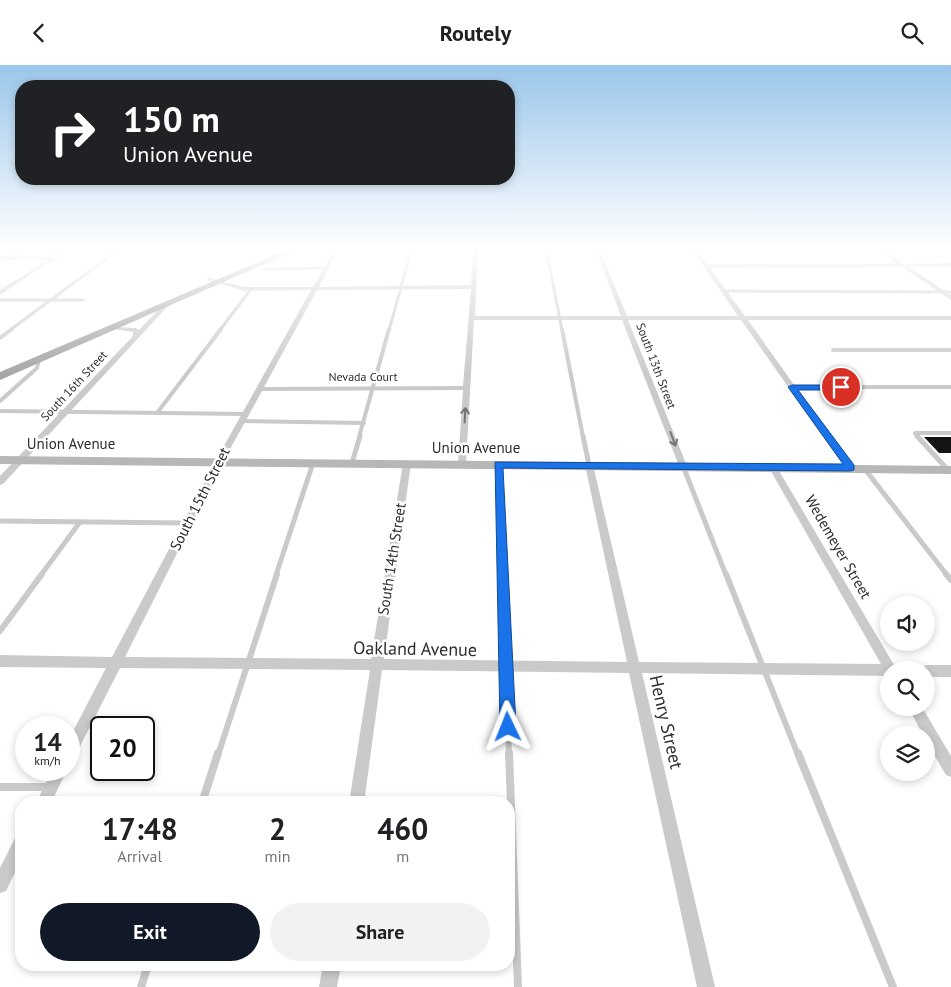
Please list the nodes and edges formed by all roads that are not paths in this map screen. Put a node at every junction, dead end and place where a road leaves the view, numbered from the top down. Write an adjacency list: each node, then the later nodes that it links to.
1 (62, 291): 16 (lane)
2 (189, 291): 30 (main road)
3 (194, 291): 18 (main road)
4 (249, 291): 40 (lane)
5 (313, 291): 36 (street, South 15th Street)
6 (401, 291): 34 (lane)
7 (473, 291): 19 (street)
8 (554, 291): 22 (lane)
9 (614, 291): 23 (street, South 13th Street)
10 (724, 291): 20 (street)
11 (730, 291): 12 (lane)
12 (942, 292): 13 (lane); 14 (street)
13 (951, 292)
14 (951, 298)
15 (0, 300): 16 (lane)
16 (50, 300): 17 (lane); 26 (lane)
17 (83, 300)
18 (165, 306): 24 (main road); 25 (street, South 16th Street)
19 (471, 318): 22 (street); 35 (street)
20 (744, 318): 21 (street); 23 (street); 32 (street)
21 (951, 318)
22 (559, 319): 23 (street); 52 (lane)
23 (625, 319): 53 (street, South 13th Street, one-way to 53)
24 (115, 328): 25 (street); 29 (main road)
25 (136, 335): 39 (street, South 16th Street)
26 (0, 338)
27 (951, 349): 28 (lane)
28 (833, 350)
29 (40, 360): 31 (main road); 37 (lane)
30 (0, 366)
31 (0, 376)
32 (792, 387): 33 (street); 55 (street)
33 (951, 387)
34 (374, 388): 35 (street, Nevada Court); 36 (street, Nevada Court); 42 (lane)
35 (467, 388): 50 (street, one-way to 35)
36 (259, 389): 41 (street, South 15th Street)
37 (0, 401)
38 (0, 411): 39 (lane)
39 (64, 412): 40 (lane); 45 (street, South 16th Street)
40 (157, 413): 41 (lane)
41 (243, 418): 42 (lane); 46 (street, South 15th Street)
42 (364, 423): 48 (lane)
43 (951, 433): 56 (lane)
44 (0, 460): 45 (street, Union Avenue)
45 (20, 460): 46 (street, Union Avenue); 57 (street, South 16th Street)
46 (219, 462): 47 (street, Union Avenue); 60 (street, South 15th Street)
47 (313, 463): 48 (street, Union Avenue); 66 (lane)
48 (352, 463): 49 (street, Union Avenue)
49 (407, 463): 50 (street, Union Avenue); 67 (street, South 14th Street)
50 (462, 464): 51 (street, Union Avenue)
51 (498, 464): 52 (street, Union Avenue); 68 (lane)
52 (589, 465): 53 (street, Union Avenue); 69 (street, Henry Street)
53 (683, 466): 54 (street, Union Avenue); 70 (lane)
54 (772, 466): 55 (street, Union Avenue); 64 (street, Wedemeyer Street)
55 (857, 468): 56 (street, Union Avenue); 61 (lane)
56 (950, 470)
57 (0, 482)
58 (0, 521): 59 (lane)
59 (80, 522): 60 (lane); 62 (lane)
60 (187, 523): 65 (street, South 15th Street)
61 (951, 580)
62 (0, 631)
63 (0, 661): 65 (street, Oakland Avenue)
64 (885, 661)
65 (116, 662): 66 (street, Oakland Avenue); 75 (street, South 15th Street)
66 (248, 664): 67 (street, Oakland Avenue); 81 (lane)
67 (376, 665): 68 (street, Oakland Avenue); 82 (street, South 14th Street)
68 (506, 667): 69 (street, Oakland Avenue); 83 (lane)
69 (634, 669): 70 (street, Oakland Avenue); 92 (street, Henry Street)
70 (764, 670): 71 (street, Oakland Avenue); 93 (lane)
71 (880, 670)
72 (935, 671): 73 (street)
73 (951, 671)
74 (919, 716): 76 (street)
75 (80, 732)
76 (951, 770)
77 (54, 781): 79 (street)
78 (0, 787): 79 (lane)
79 (51, 787): 80 (street)
80 (46, 796)
81 (204, 796)
82 (357, 796)
83 (511, 796)
84 (15, 856): 85 (street)
85 (0, 885)
86 (515, 907): 91 (lane)
87 (146, 971): 89 (lane)
88 (331, 971): 90 (street)
89 (141, 987)
90 (328, 987)
91 (518, 987)
92 (706, 987)
93 (894, 987)

